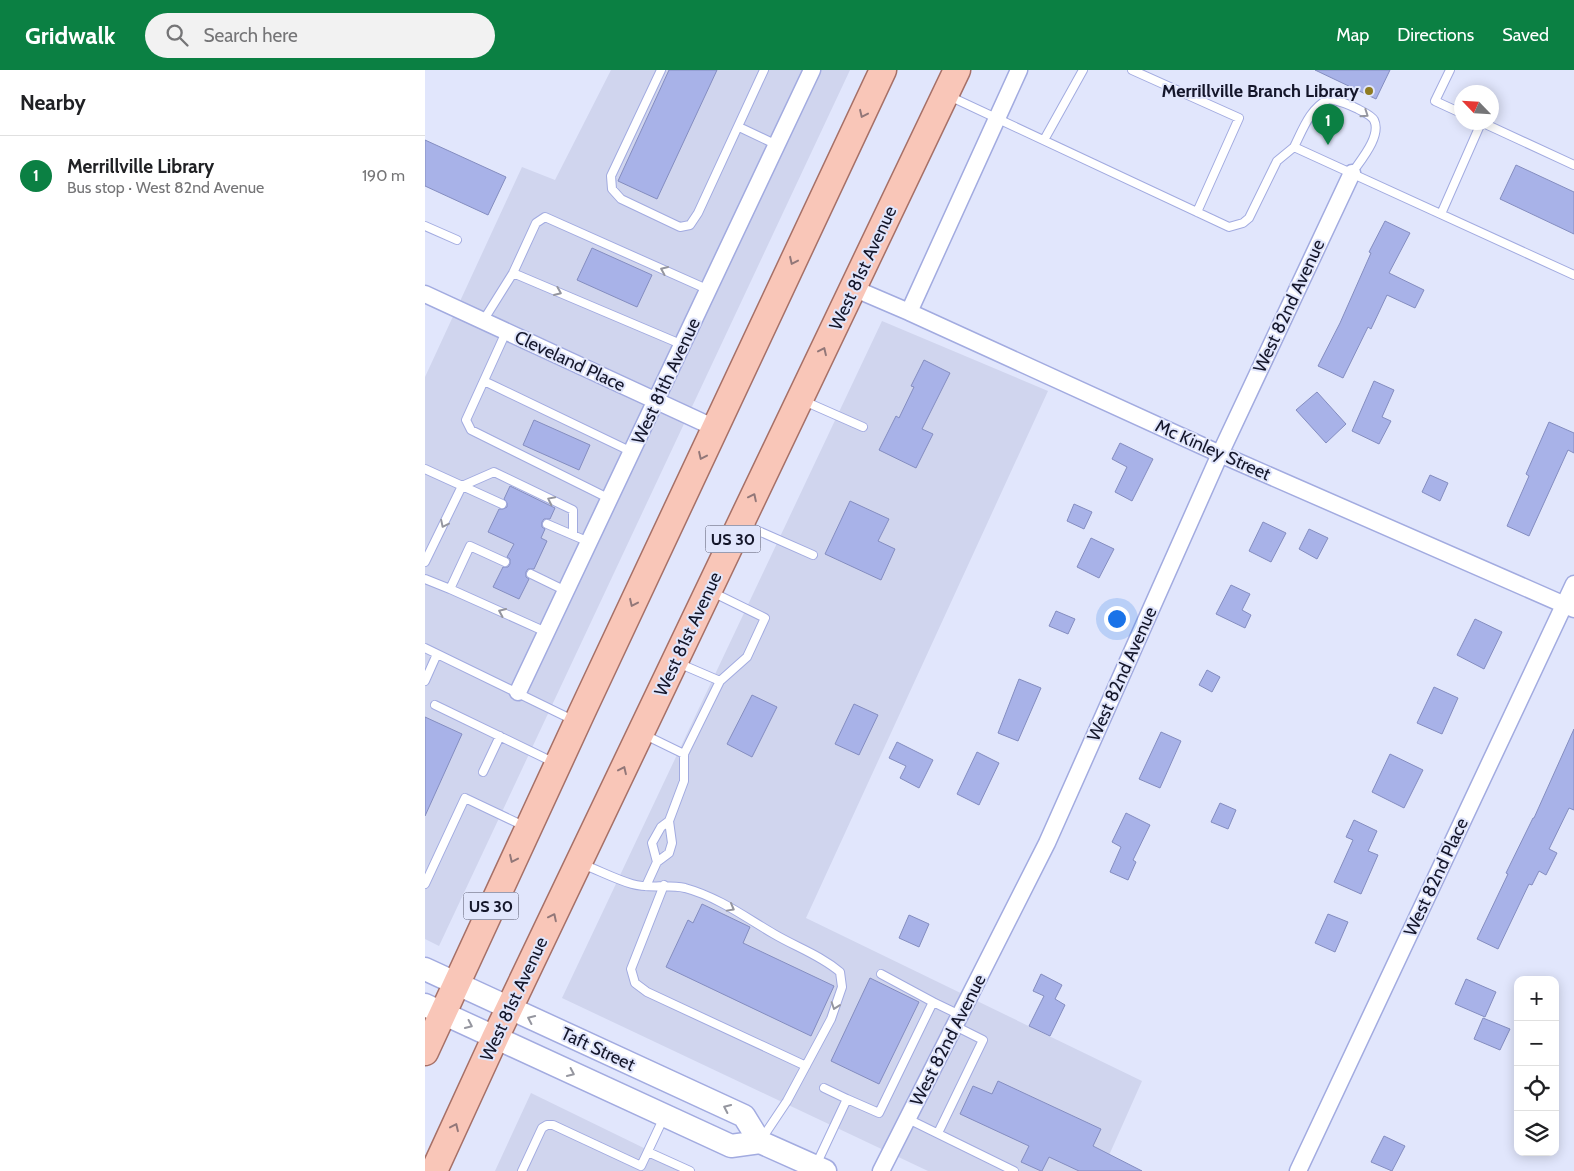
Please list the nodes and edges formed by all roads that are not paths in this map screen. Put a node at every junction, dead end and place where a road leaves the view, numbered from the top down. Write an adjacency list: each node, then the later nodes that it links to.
1 (661, 70): 13 (lane)
2 (764, 70): 13 (lane)
3 (812, 70): 17 (street, West 81th Avenue)
4 (883, 70): 38 (main road, US 30, one-way to 38)
5 (957, 70): 10 (main road, West 81st Avenue / US 30)
6 (1019, 70): 12 (street)
7 (1083, 70): 16 (lane)
8 (1132, 70): 21 (lane)
9 (1449, 70): 11 (lane)
10 (945, 94): 12 (lane); 27 (main road, West 81st Avenue / US 30)
11 (1454, 110)
12 (997, 118): 16 (lane); 30 (street)
13 (739, 127): 17 (lane)
14 (1478, 130): 22 (lane)
15 (1496, 130): 19 (lane)
16 (1043, 140): 21 (lane)
17 (777, 145): 28 (street, West 81th Avenue)
18 (1294, 147): 20 (lane); 20 (lane, one-way to 20); 21 (lane)
19 (1574, 165)
20 (1352, 173): 22 (lane); 40 (street, West 82nd Avenue)
21 (1197, 212)
22 (1441, 214): 26 (lane)
23 (425, 226): 24 (lane)
24 (457, 240)
25 (513, 273): 28 (lane, one-way to 25); 31 (lane); 33 (lane, one-way to 33)
26 (1574, 275)
27 (853, 288): 30 (street, Mc Kinley Street); 35 (main road, West 81st Avenue / US 30, one-way to 27)
28 (709, 290): 33 (street, West 81th Avenue)
29 (425, 294): 31 (street, Cleveland Place)
30 (909, 312): 40 (street, Mc Kinley Street)
31 (483, 321): 32 (street, Cleveland Place)
32 (506, 332): 34 (lane); 36 (street, Cleveland Place)
33 (683, 345): 36 (street, West 81th Avenue)
34 (484, 381): 39 (lane); 43 (lane)
35 (800, 399): 37 (lane); 45 (main road, West 81st Avenue / US 30, one-way to 35)
36 (656, 402): 38 (street, Cleveland Place); 39 (street, West 81th Avenue)
37 (863, 427)
38 (715, 428): 67 (main road, US 30, one-way to 67)
39 (632, 452): 43 (street, West 81th Avenue)
40 (1220, 454): 58 (street, Mc Kinley Street); 86 (street, West 82nd Avenue)
41 (425, 469): 42 (lane)
42 (462, 486): 44 (lane); 47 (lane, one-way to 42); 50 (lane, one-way to 50)
43 (610, 499): 48 (street, West 81th Avenue)
44 (502, 504)
45 (741, 523): 49 (lane); 56 (main road, West 81st Avenue / US 30)
46 (547, 524): 47 (lane)
47 (573, 535): 48 (lane)
48 (589, 542): 57 (street, West 81th Avenue)
49 (813, 555)
50 (425, 562)
51 (505, 562): 55 (lane)
52 (531, 574): 57 (lane)
53 (425, 578): 55 (lane)
54 (1574, 584): 58 (street, West 82nd Place)
55 (450, 589): 59 (lane, one-way to 55)
56 (709, 590): 62 (main road, West 81st Avenue / US 30); 64 (lane)
57 (566, 591): 59 (street, West 81th Avenue)
58 (1569, 606): 104 (street, West 82nd Place)
59 (546, 632): 65 (street, West 81th Avenue)
60 (425, 648): 61 (lane)
61 (437, 654): 63 (lane); 65 (lane)
62 (675, 661): 64 (lane); 68 (main road, West 81st Avenue / US 30)
63 (425, 681)
64 (720, 681): 70 (lane)
65 (518, 692): 67 (lane)
66 (435, 704): 69 (lane)
67 (577, 722): 71 (main road, US 30)
68 (641, 733): 70 (lane); 76 (main road, West 81st Avenue / US 30, one-way to 68)
69 (500, 736): 71 (lane); 72 (lane)
70 (684, 754): 73 (lane)
71 (557, 764): 74 (main road, US 30)
72 (483, 772)
73 (669, 821): 75 (lane); 75 (lane)
74 (528, 828): 77 (lane); 82 (main road, US 30, one-way to 82)
75 (657, 862): 79 (lane)
76 (579, 863): 79 (lane); 84 (main road, West 81st Avenue / US 30, one-way to 76)
77 (425, 884)
78 (664, 885): 79 (lane); 89 (lane); 89 (lane, one-way to 89)
79 (646, 886)
80 (425, 969): 82 (main road, Taft Street)
81 (881, 974): 83 (lane)
82 (455, 984): 84 (main road, Taft Street); 85 (main road, US 30)
83 (933, 1002): 86 (lane); 91 (lane)
84 (509, 1008): 87 (main road, West 81st Avenue / US 30); 95 (main road, Taft Street, one-way to 84)
85 (433, 1009): 87 (main road, Taft Street, one-way to 87); 88 (main road, US 30)
86 (957, 1020): 93 (street, West 82nd Avenue); 94 (lane)
87 (495, 1038): 92 (main road, Taft Street, one-way to 92); 100 (main road, West 81st Avenue / US 30, one-way to 87)
88 (425, 1052)
89 (808, 1063): 95 (lane)
90 (824, 1088): 91 (lane)
91 (847, 1098): 98 (lane)
92 (665, 1115): 95 (main road, Taft Street); 96 (lane)
93 (908, 1119): 94 (lane); 102 (street, West 82nd Avenue)
94 (937, 1133): 103 (lane)
95 (760, 1142): 98 (main road)
96 (648, 1152): 97 (lane); 101 (lane)
97 (640, 1168): 99 (lane)
98 (812, 1168)
99 (524, 1170)
100 (434, 1171)
101 (690, 1171)
102 (881, 1171)
103 (1014, 1171)
104 (1298, 1171)

